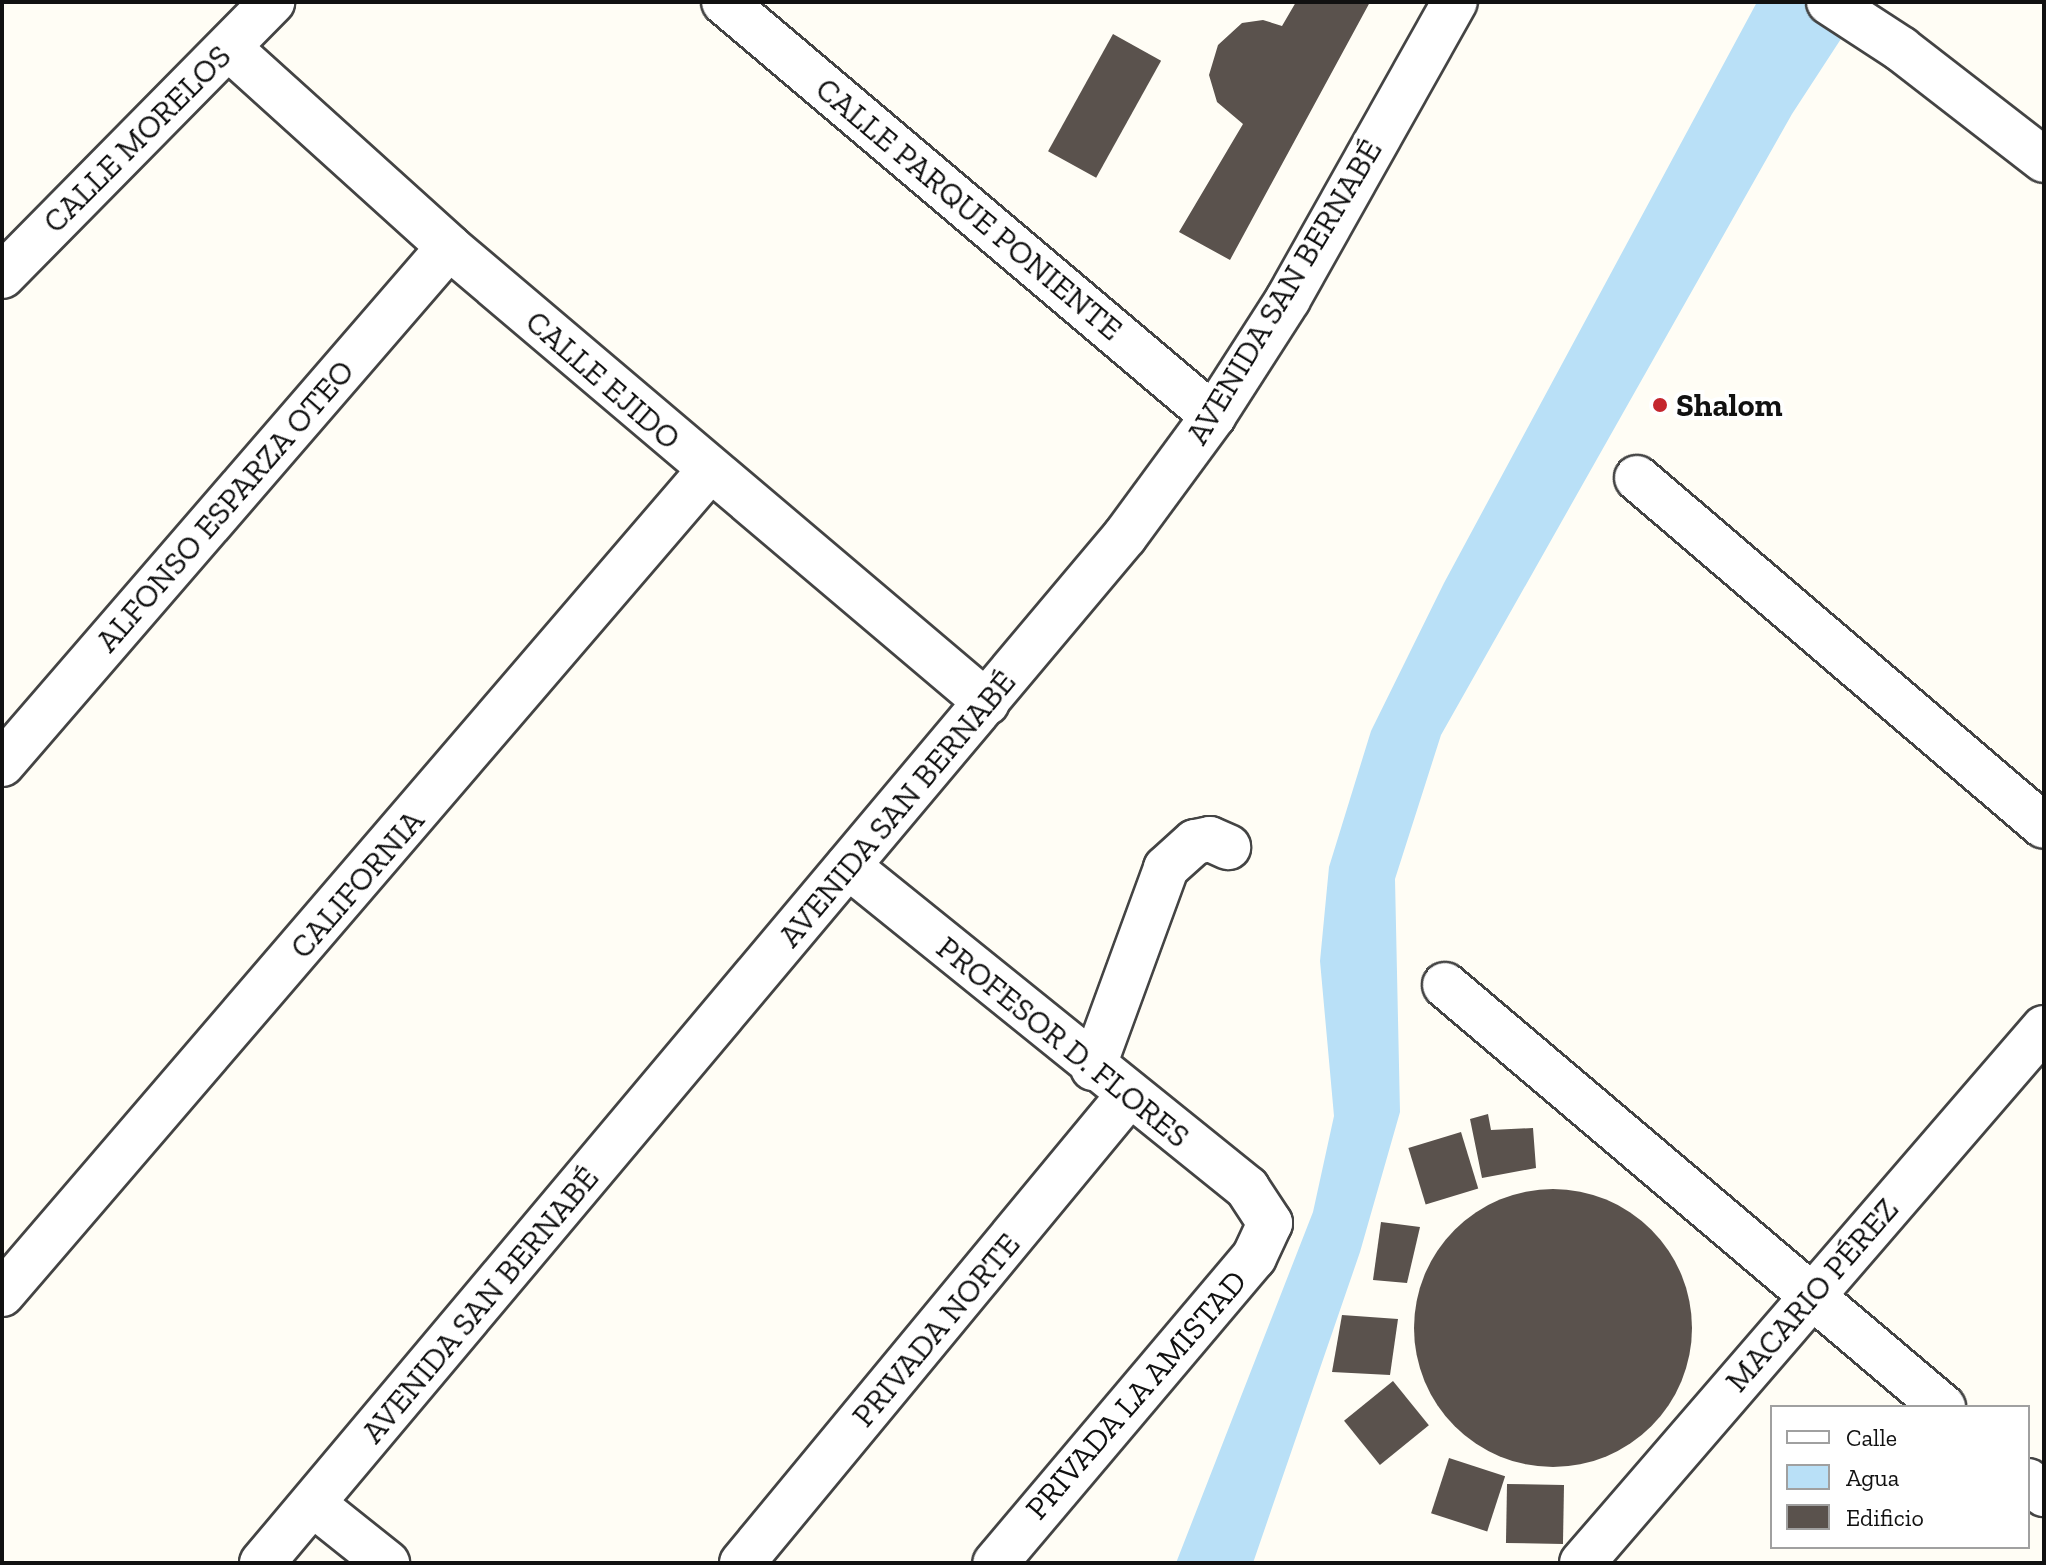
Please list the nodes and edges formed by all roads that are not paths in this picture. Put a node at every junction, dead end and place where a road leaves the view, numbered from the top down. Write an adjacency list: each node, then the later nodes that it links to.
1 (272, 2): 5 (street, CALLE MORELOS)
2 (724, 2): 9 (street, CALLE PARQUE PONIENTE)
3 (1455, 2): 9 (street, AVENIDA SAN BERNABÉ)
4 (1838, 7): 6 (street)
5 (229, 48): 7 (street, CALLE EJIDO); 8 (street, CALLE MORELOS)
6 (2044, 160)
7 (449, 247): 10 (street, CALLE EJIDO); 13 (street, ALFONSO ESPARZA OTEO)
8 (2, 276)
9 (1213, 416): 12 (street, AVENIDA SAN BERNABÉ)
10 (709, 471): 12 (street, CALLE EJIDO); 22 (street, CALIFORNIA)
11 (1637, 478): 14 (street)
12 (987, 703): 16 (street, AVENIDA SAN BERNABÉ)
13 (2, 764)
14 (2044, 826)
15 (1228, 847): 19 (street)
16 (848, 866): 19 (street, PROFESOR D. FLORES); 25 (street, AVENIDA SAN BERNABÉ)
17 (1445, 985): 23 (street)
18 (2044, 1028): 23 (street, MACARIO PÉREZ)
19 (1093, 1068): 20 (street, PROFESOR D. FLORES)
20 (1128, 1096): 21 (street, PROFESOR D. FLORES); 28 (street, PRIVADA NORTE)
21 (1270, 1223): 29 (street, PRIVADA LA AMISTAD)
22 (2, 1294)
23 (1812, 1294): 24 (street); 30 (street, MACARIO PÉREZ)
24 (1941, 1405)
25 (313, 1504): 26 (street, AVENIDA SAN BERNABÉ); 27 (street)
26 (262, 1563)
27 (387, 1563)
28 (742, 1563)
29 (995, 1563)
30 (1582, 1563)

